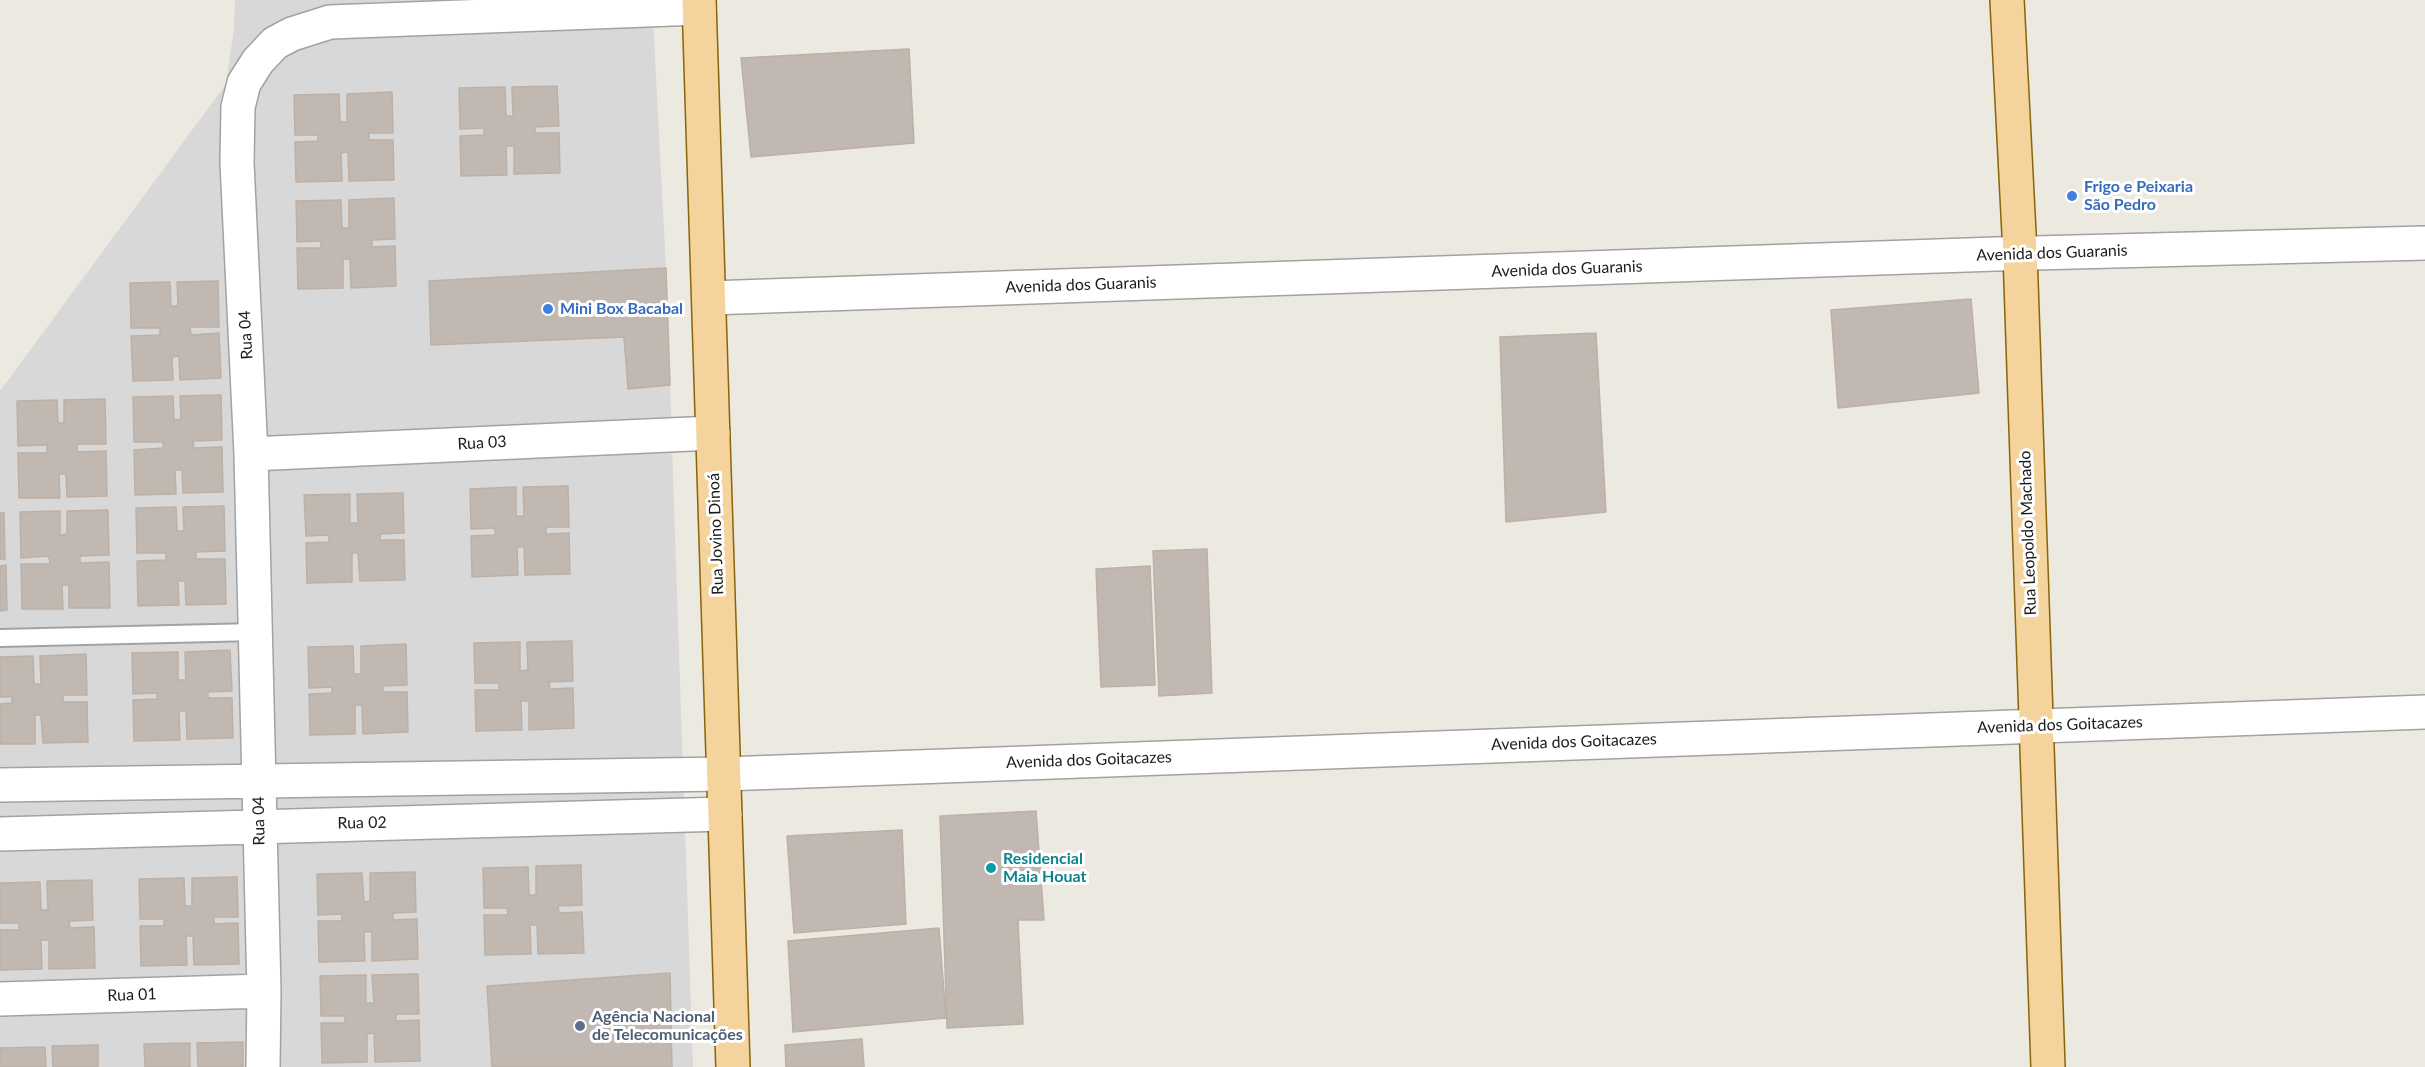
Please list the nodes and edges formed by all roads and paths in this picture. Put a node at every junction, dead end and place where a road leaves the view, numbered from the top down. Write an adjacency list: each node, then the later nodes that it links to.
1 (2007, 0): 4 (main road, Rua Leopoldo Machado)
2 (699, 4): 5 (main road, Rua Jovino Dinoá); 7 (street, Rua 04)
3 (2425, 243): 4 (street, Avenida dos Guaranis)
4 (2020, 253): 5 (street, Avenida dos Guaranis); 11 (main road, Rua Leopoldo Machado)
5 (709, 298): 6 (main road, Rua Jovino Dinoá)
6 (713, 433): 7 (street, Rua 03); 12 (main road, Rua Jovino Dinoá)
7 (252, 454): 8 (street, Rua 04)
8 (256, 632): 9 (lane); 13 (street, Rua 04)
9 (0, 638)
10 (2425, 712): 11 (street, Avenida dos Goitacazes)
11 (2035, 726): 12 (street, Avenida dos Goitacazes); 22 (main road, Rua Leopoldo Machado)
12 (724, 774): 13 (street); 15 (main road, Rua Jovino Dinoá)
13 (259, 780): 14 (street); 16 (street, Rua 04)
14 (0, 785)
15 (725, 814): 16 (street, Rua 02); 21 (main road, Rua Jovino Dinoá)
16 (259, 825): 17 (street, Rua 02); 18 (street, Rua 04)
17 (0, 834)
18 (264, 991): 19 (street, Rua 01); 20 (street, Rua 04)
19 (0, 999)
20 (263, 1067)
21 (733, 1067)
22 (2048, 1067)

